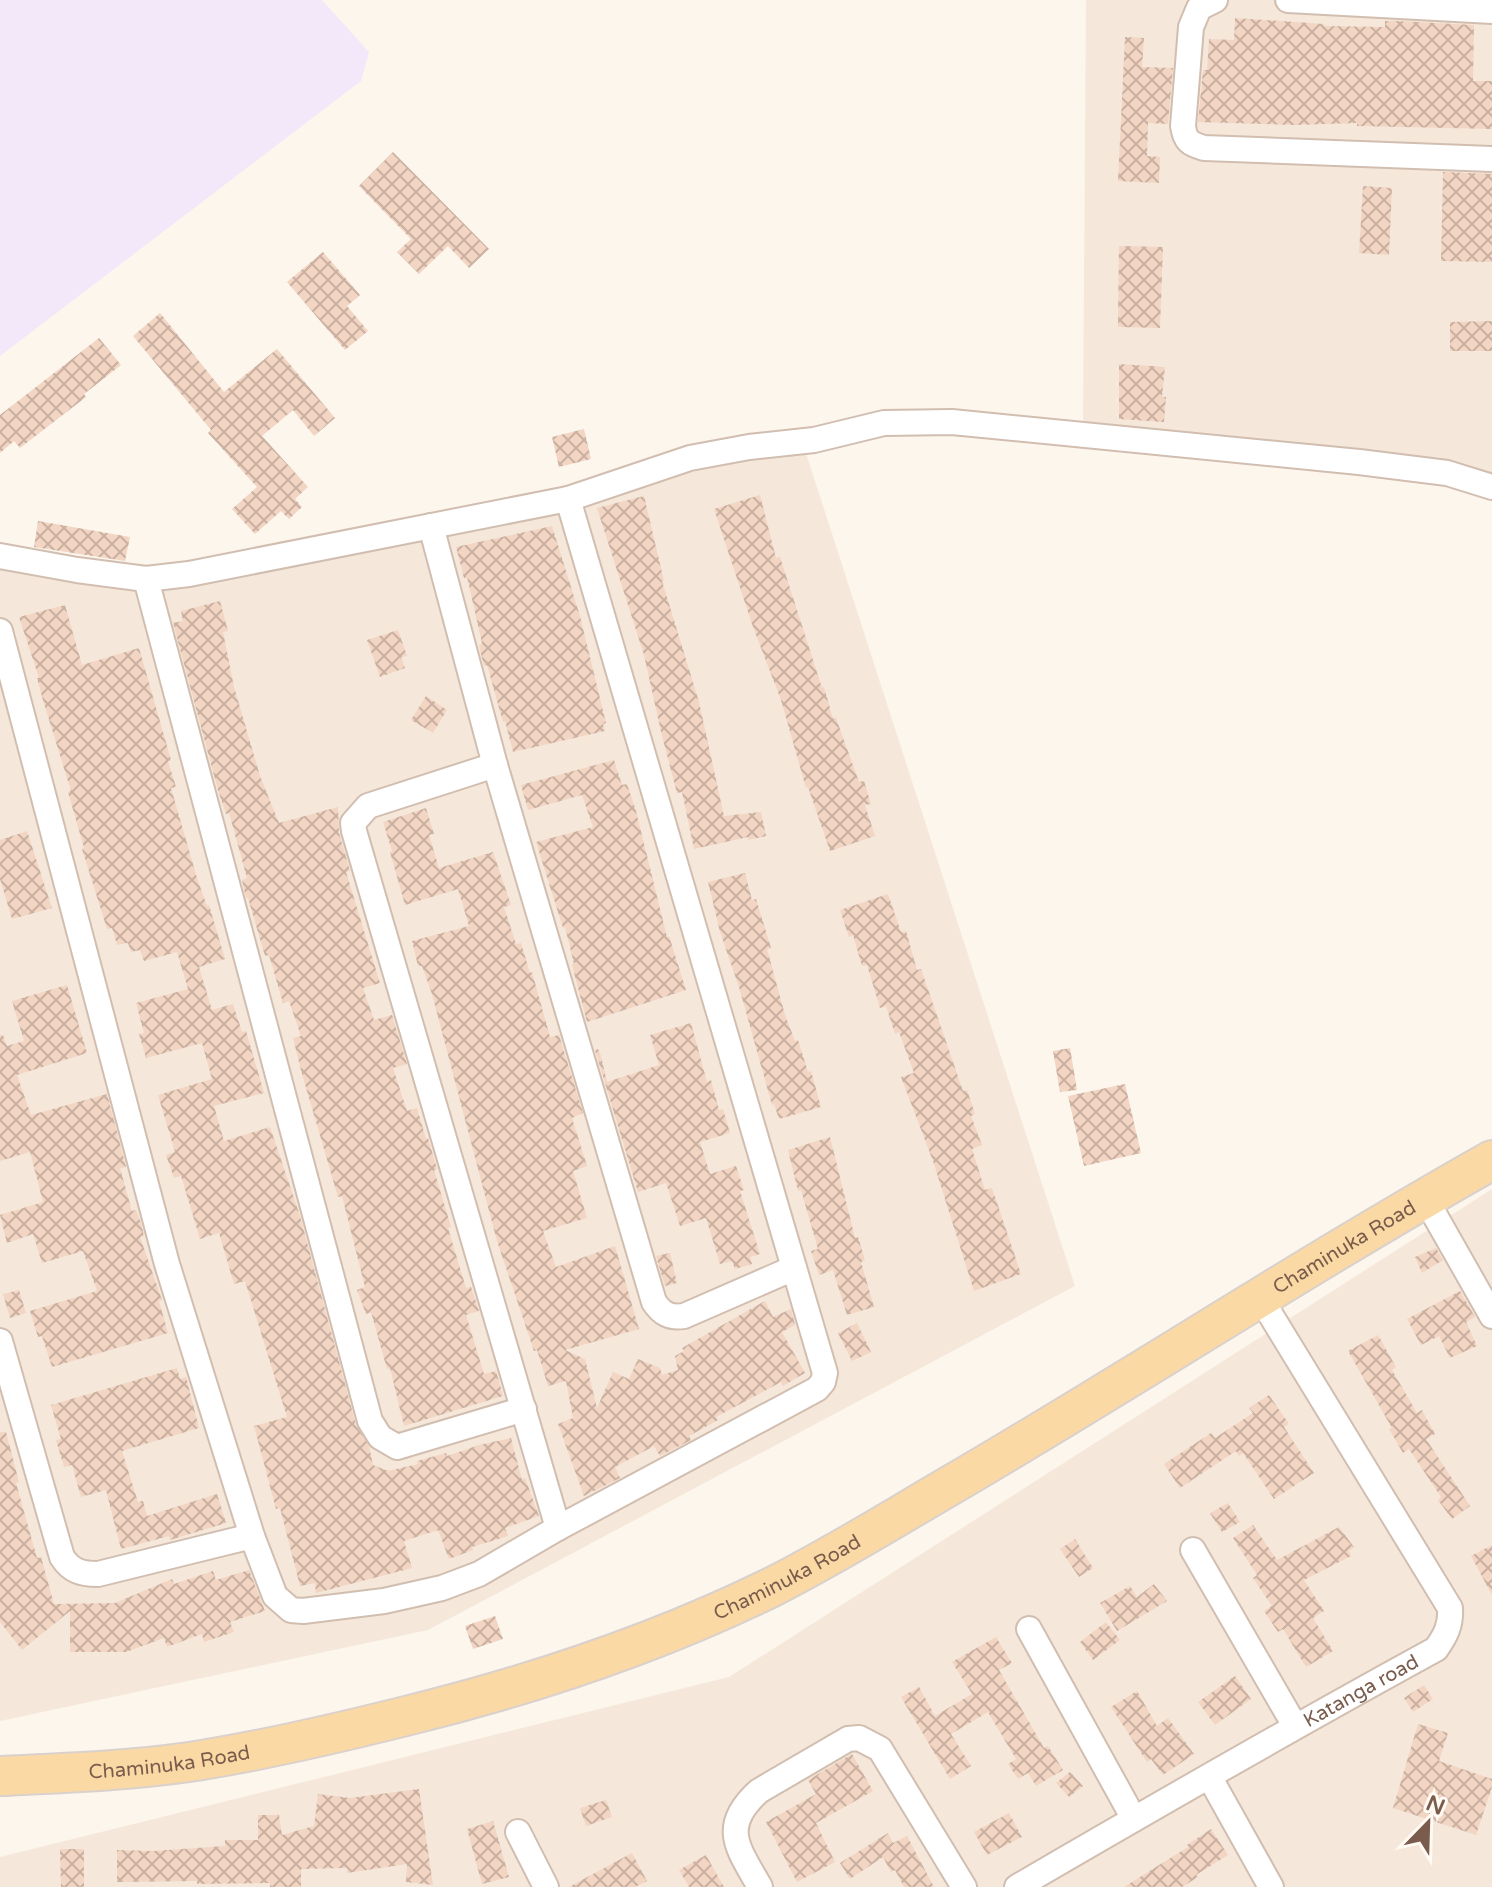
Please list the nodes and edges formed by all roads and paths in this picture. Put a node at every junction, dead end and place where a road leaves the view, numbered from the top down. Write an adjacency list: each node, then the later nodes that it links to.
1 (1215, 0): 4 (street)
2 (1288, 0): 3 (street)
3 (1492, 11)
4 (1492, 159)
5 (1492, 487): 6 (street)
6 (568, 499): 7 (street); 14 (street)
7 (431, 526): 9 (street); 11 (street)
8 (0, 556): 9 (street)
9 (146, 579): 18 (street)
10 (0, 631): 20 (street)
11 (495, 765): 14 (street); 18 (street)
12 (1492, 1160): 13 (main road, Chaminuka Road)
13 (1425, 1198): 15 (main road, Chaminuka Road); 16 (street)
14 (794, 1268): 19 (street)
15 (1261, 1299): 23 (street, Katanga road); 24 (main road, Chaminuka Road)
16 (1492, 1316)
17 (0, 1341): 20 (street)
18 (524, 1409): 19 (street)
19 (558, 1528): 20 (street)
20 (252, 1536)
21 (1193, 1550): 23 (street)
22 (1029, 1629): 26 (street)
23 (1295, 1726): 25 (street, Katanga road)
24 (0, 1776)
25 (1210, 1778): 26 (street, Katanga road); 32 (street)
26 (1134, 1819): 31 (street, Katanga road)
27 (518, 1832): 28 (street)
28 (546, 1887)
29 (760, 1887): 30 (street)
30 (964, 1887)
31 (1017, 1887)
32 (1271, 1887)

